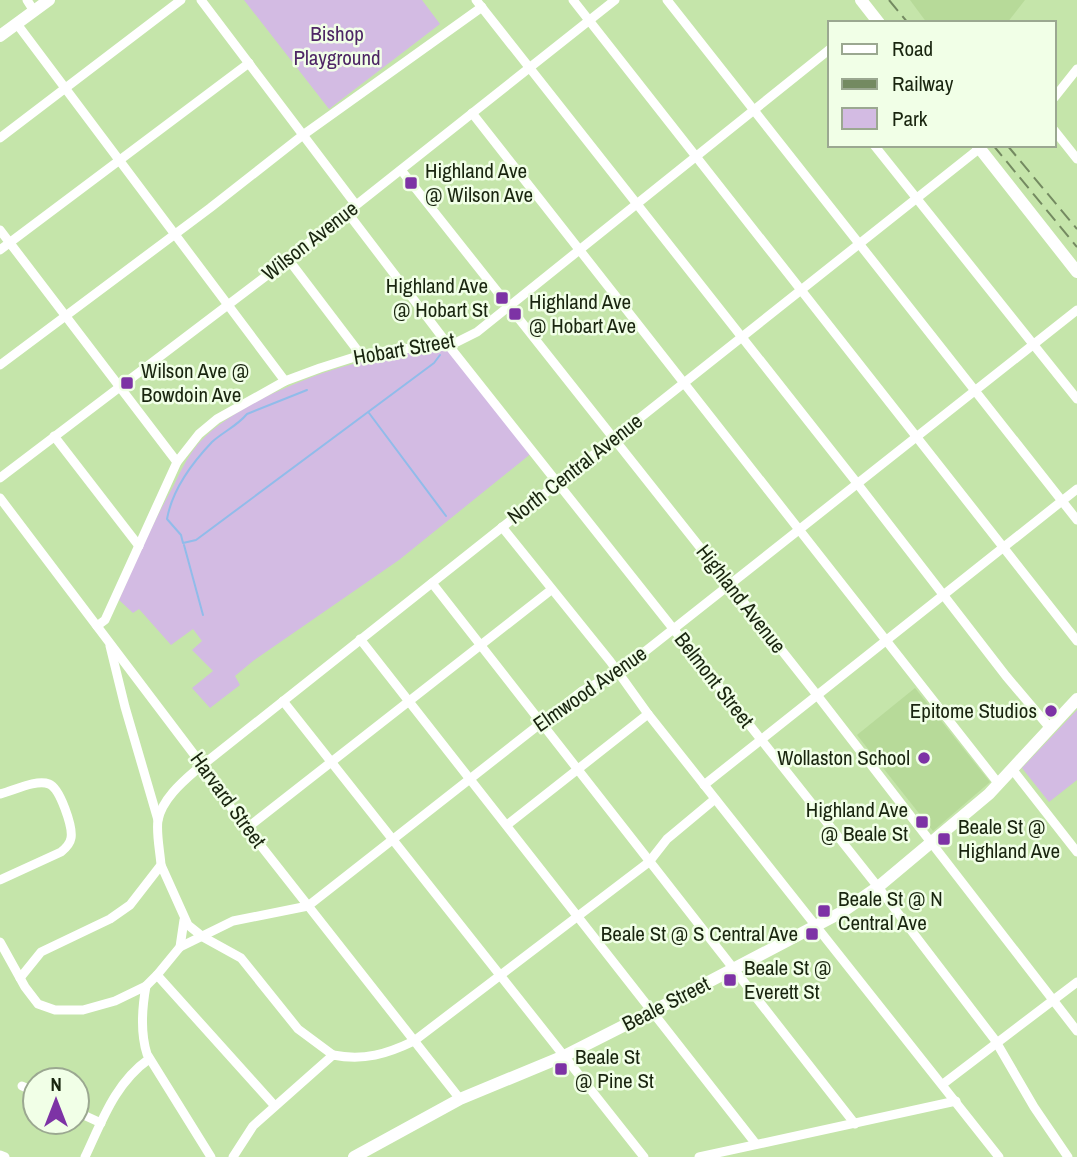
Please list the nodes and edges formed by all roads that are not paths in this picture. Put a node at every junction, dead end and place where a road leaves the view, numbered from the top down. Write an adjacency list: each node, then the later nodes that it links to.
1 (49, 0): 9 (main road)
2 (181, 0): 18 (street)
3 (201, 0): 15 (street)
4 (573, 0): 11 (street)
5 (615, 0): 11 (street, Wilson Avenue)
6 (667, 0): 20 (street)
7 (861, 0): 10 (main road)
8 (479, 4): 16 (street); 23 (street)
9 (30, 6): 12 (main road)
10 (872, 20)
11 (590, 21): 16 (street, Wilson Avenue); 27 (street)
12 (17, 24): 13 (main road); 18 (street)
13 (0, 36)
14 (828, 51): 20 (street, Hobart Street)
15 (249, 63): 23 (street); 29 (street)
16 (531, 68): 21 (street, Wilson Avenue); 33 (street)
17 (1077, 69): 19 (street)
18 (65, 88): 24 (street); 29 (street)
19 (1056, 95)
20 (755, 112): 27 (street, Hobart Street); 38 (street)
21 (472, 113): 30 (street, Wilson Avenue); 40 (street)
22 (1056, 133): 28 (street)
23 (303, 135): 32 (street); 36 (street)
24 (0, 138)
25 (876, 147): 31 (street)
26 (979, 147): 31 (street, North Central Avenue); 42 (main road)
27 (697, 158): 33 (street, Hobart Street); 43 (street)
28 (1077, 159)
29 (120, 160): 36 (street); 37 (street)
30 (401, 170): 32 (street, Wilson Avenue); 45 (street, Highland Avenue)
31 (916, 199): 38 (street, North Central Avenue); 50 (street)
32 (356, 205): 34 (street, Wilson Avenue)
33 (638, 205): 40 (street, Hobart Street); 48 (street)
34 (347, 212): 41 (street, Wilson Avenue); 49 (street, Belmont Street)
35 (0, 230): 37 (street)
36 (174, 233): 44 (street); 47 (street)
37 (10, 243): 39 (street); 47 (street)
38 (859, 244): 43 (street, North Central Avenue); 56 (street)
39 (0, 250)
40 (579, 250): 45 (street, Hobart Street); 54 (street)
41 (288, 259): 44 (street, Wilson Avenue); 51 (street)
42 (1077, 272)
43 (801, 291): 48 (street, North Central Avenue); 59 (street)
44 (229, 305): 53 (street); 55 (street, Wilson Avenue)
45 (509, 307): 49 (street, Hobart Street); 60 (street, Highland Avenue)
46 (1077, 310): 50 (street, Elmwood Avenue)
47 (65, 315): 52 (street); 55 (street)
48 (742, 336): 54 (street, North Central Avenue); 64 (street)
49 (449, 345): 51 (street, Hobart Street); 63 (street, Belmont Street)
50 (1034, 345): 56 (street, Elmwood Avenue); 57 (street)
51 (360, 355): 53 (street, Hobart Street)
52 (0, 365)
53 (285, 381): 61 (street, Hobart Street)
54 (685, 383): 60 (street, North Central Avenue); 70 (street)
55 (120, 388): 58 (street, Wilson Avenue); 61 (street)
56 (975, 390): 59 (street, Elmwood Avenue); 67 (street)
57 (1077, 399)
58 (54, 436): 62 (street, Wilson Avenue); 71 (street)
59 (917, 437): 64 (street, Elmwood Avenue); 72 (street)
60 (614, 439): 63 (street, North Central Avenue); 74 (street, Highland Avenue)
61 (177, 462): 71 (street, Hobart Street)
62 (0, 478)
63 (559, 483): 69 (street, North Central Avenue); 78 (street, Belmont Street)
64 (857, 483): 70 (street, Elmwood Avenue); 76 (street)
65 (1077, 489): 67 (street)
66 (0, 498): 77 (street, Harvard Street)
67 (1061, 501): 68 (street); 72 (street)
68 (1077, 520)
69 (502, 527): 73 (street); 75 (street, North Central Avenue)
70 (800, 530): 74 (street, Elmwood Avenue); 80 (street)
71 (139, 546): 77 (street, Hobart Street)
72 (1002, 547): 76 (street); 81 (street)
73 (432, 583): 79 (street); 83 (street)
74 (730, 585): 78 (street, Elmwood Avenue); 85 (street, Highland Avenue)
75 (551, 590): 83 (street); 84 (street, North Central Avenue)
76 (943, 595): 80 (street); 91 (street)
77 (97, 626): 82 (street, Harvard Street)
78 (674, 628): 84 (street, Elmwood Avenue); 92 (street, Belmont Street)
79 (360, 639): 87 (street); 88 (street)
80 (886, 640): 85 (street); 98 (street)
81 (1077, 641)
82 (110, 643): 94 (street, Harvard Street); 102 (street)
83 (479, 644): 88 (street); 90 (street)
84 (619, 672): 89 (street, North Central Avenue); 90 (street, Elmwood Avenue)
85 (817, 695): 92 (street); 106 (street, Highland Avenue)
86 (1077, 699): 91 (main road, Beale Street)
87 (283, 701): 93 (street); 94 (street)
88 (408, 701): 93 (street); 97 (street)
89 (648, 714): 96 (street); 99 (street, North Central Avenue)
90 (541, 722): 96 (street); 97 (street, Elmwood Avenue)
91 (1050, 728): 95 (main road, Beale Street)
92 (761, 739): 99 (street); 111 (street, Belmont Street)
93 (331, 762): 104 (street); 105 (street)
94 (201, 766): 102 (street); 104 (street, Harvard Street)
95 (1012, 769): 98 (main road, Beale Street); 107 (street)
96 (578, 770): 103 (street); 108 (street)
97 (471, 779): 103 (street); 105 (street, Elmwood Avenue)
98 (998, 783): 106 (main road, Beale Street)
99 (704, 785): 101 (street, North Central Avenue)
100 (0, 794): 110 (street)
101 (715, 799): 108 (street); 115 (street, North Central Avenue)
102 (158, 820): 109 (street)
103 (507, 825): 113 (street)
104 (247, 828): 112 (street, Harvard Street)
105 (393, 839): 112 (street, Elmwood Avenue); 121 (street)
106 (931, 842): 111 (main road, Beale Street); 125 (street, Highland Avenue)
107 (1077, 852)
108 (649, 862): 113 (street); 119 (street)
109 (162, 865): 114 (street); 122 (street)
110 (0, 880)
111 (878, 887): 115 (main road, Beale Street); 129 (street, Belmont Street)
112 (308, 906): 116 (street, Elmwood Avenue); 128 (street, Harvard Street)
113 (579, 916): 121 (street); 126 (street)
114 (184, 920): 116 (street); 118 (street)
115 (816, 925): 119 (main road, Beale Street); 133 (street, North Central Avenue)
116 (203, 937): 118 (street, Elmwood Avenue); 130 (street)
117 (0, 942): 122 (street, Elmwood Avenue)
118 (180, 947): 120 (street, Elmwood Avenue)
119 (734, 970): 126 (main road, Beale Street); 139 (street)
120 (157, 975): 124 (street, Elmwood Avenue); 136 (street)
121 (500, 975): 128 (street); 131 (street)
122 (20, 978): 124 (street, Elmwood Avenue)
123 (1077, 982): 125 (street)
124 (146, 986): 132 (street)
125 (1053, 1000): 127 (street, Highland Avenue); 129 (street)
126 (653, 1011): 131 (main road, Beale Street); 140 (street)
127 (1077, 1031)
128 (414, 1041): 130 (street); 134 (street, Harvard Street)
129 (996, 1043): 133 (street); 148 (street, Belmont Street)
130 (333, 1055): 136 (street)
131 (564, 1056): 134 (main road, Beale Street); 145 (street)
132 (149, 1059): 138 (street); 142 (street)
133 (943, 1084): 135 (street, North Central Avenue)
134 (460, 1099): 144 (main road, Beale Street)
135 (956, 1101): 139 (street); 147 (street, North Central Avenue)
136 (274, 1105): 143 (street)
137 (91, 1118): 138 (street)
138 (101, 1123): 141 (street)
139 (855, 1124): 140 (street)
140 (756, 1144): 146 (street)
141 (85, 1157)
142 (211, 1157)
143 (233, 1157)
144 (354, 1157)
145 (644, 1157)
146 (699, 1157)
147 (999, 1157)
148 (1068, 1157)

